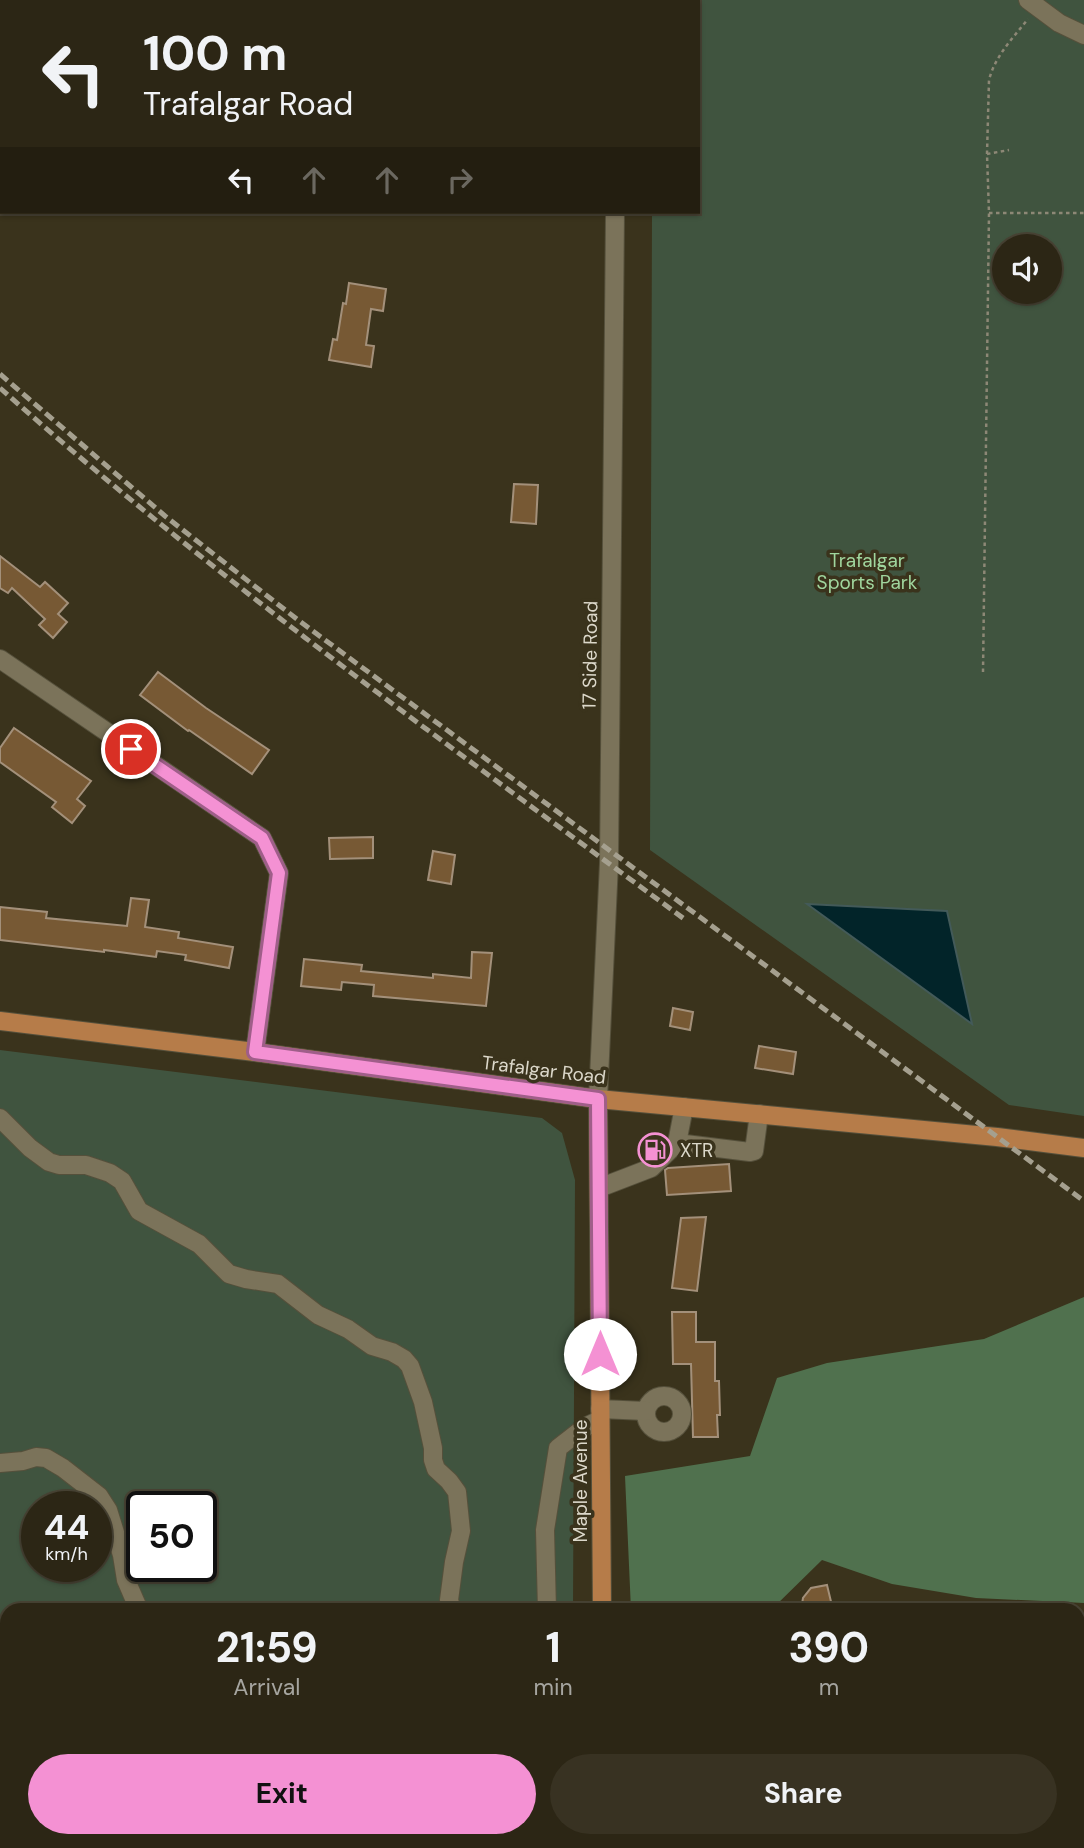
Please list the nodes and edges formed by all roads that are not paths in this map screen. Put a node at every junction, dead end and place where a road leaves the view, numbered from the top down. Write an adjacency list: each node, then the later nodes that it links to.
1 (1033, 4): 2 (street)
2 (1084, 35)
3 (615, 214): 7 (street, 17 Side Road)
4 (0, 659): 6 (street)
5 (0, 1021): 6 (main road, Trafalgar Road)
6 (255, 1052): 7 (main road, Trafalgar Road)
7 (598, 1099): 8 (main road, Trafalgar Road); 13 (main road, Maple Avenue)
8 (684, 1107): 9 (main road, Trafalgar Road); 11 (street)
9 (759, 1114): 11 (street); 12 (main road, Trafalgar Road)
10 (0, 1118): 18 (street)
11 (677, 1143): 13 (street)
12 (1084, 1148)
13 (599, 1188): 15 (main road, Maple Avenue)
14 (646, 1411): 15 (street)
15 (600, 1415): 19 (street); 20 (main road, Maple Avenue)
16 (0, 1463): 17 (street)
17 (136, 1603)
18 (450, 1603)
19 (547, 1603)
20 (602, 1603)

